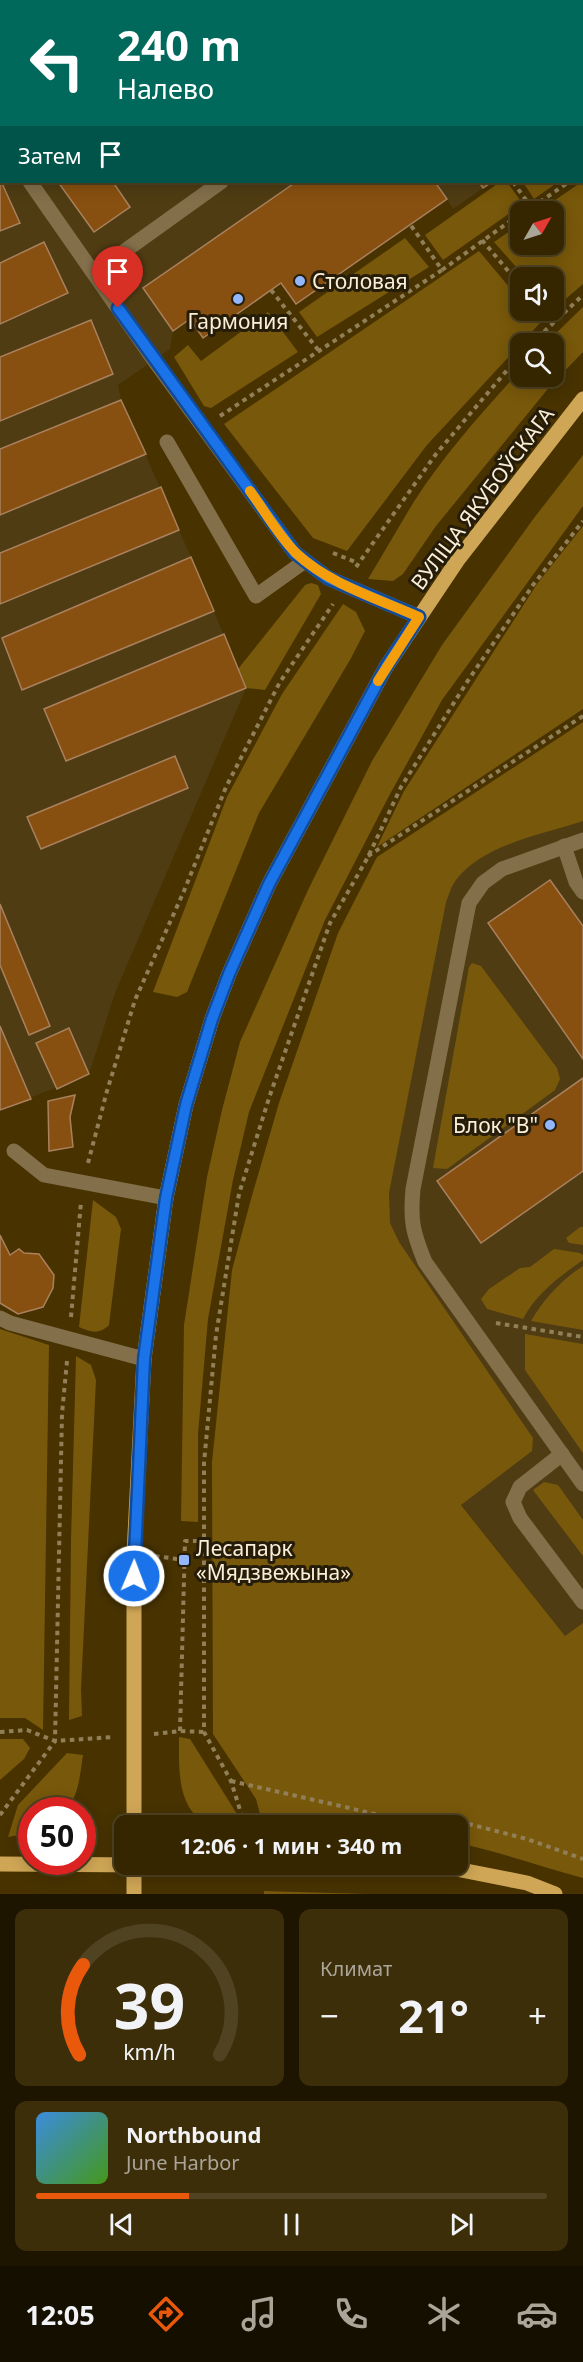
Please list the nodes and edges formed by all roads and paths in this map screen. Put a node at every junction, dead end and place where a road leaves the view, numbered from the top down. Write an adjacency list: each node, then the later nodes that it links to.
1 (31, 183): 11 (lane)
2 (220, 183): 11 (lane)
3 (514, 183): 5 (path)
4 (567, 183): 6 (path)
5 (527, 201)
6 (540, 201)
7 (510, 221): 9 (path)
8 (410, 224): 10 (path)
9 (482, 240): 10 (path); 12 (path)
10 (442, 270): 18 (path)
11 (94, 273): 24 (lane)
12 (510, 273)
13 (271, 290): 18 (path)
14 (583, 295): 15 (path)
15 (564, 311)
16 (552, 321): 17 (path)
17 (541, 333)
18 (319, 351): 21 (path)
19 (510, 367): 25 (path)
20 (582, 401): 26 (main road, ВУЛІЦА ЯКУБОЎСКАГА)
21 (215, 419)
22 (167, 442): 24 (lane)
23 (583, 521): 30 (path)
24 (305, 561): 25 (lane)
25 (346, 585): 26 (lane); 33 (path)
26 (419, 617): 34 (main road, ВУЛІЦА ЯКУБОЎСКАГА)
27 (583, 716): 30 (path)
28 (583, 840): 29 (lane)
29 (564, 846): 31 (lane); 36 (lane)
30 (368, 857): 42 (path)
31 (583, 892)
32 (14, 1151): 33 (lane)
33 (82, 1182): 34 (lane); 38 (path)
34 (166, 1198): 39 (main road, ВУЛІЦА ЯКУБОЎСКАГА)
35 (0, 1318): 38 (lane)
36 (465, 1318): 37 (path); 40 (lane)
37 (583, 1337)
38 (69, 1338): 39 (lane); 48 (path)
39 (144, 1359): 43 (main road, ВУЛІЦА ЯКУБОЎСКАГА)
40 (562, 1454): 41 (lane); 45 (lane)
41 (583, 1484)
42 (204, 1541): 44 (path); 49 (path)
43 (134, 1554): 44 (path); 51 (main road, ВУЛІЦА ЯКУБОЎСКАГА)
44 (184, 1560): 46 (path)
45 (583, 1602)
46 (180, 1731)
47 (0, 1732): 48 (path)
48 (56, 1741): 50 (path)
49 (231, 1781): 52 (path); 53 (path)
50 (0, 1815)
51 (134, 1815)
52 (242, 1815)
53 (583, 1859)
54 (0, 1864): 55 (main road)
55 (114, 1865)
56 (468, 1871): 59 (main road)
57 (134, 1875): 58 (main road)
58 (134, 1894)
59 (555, 1894)

